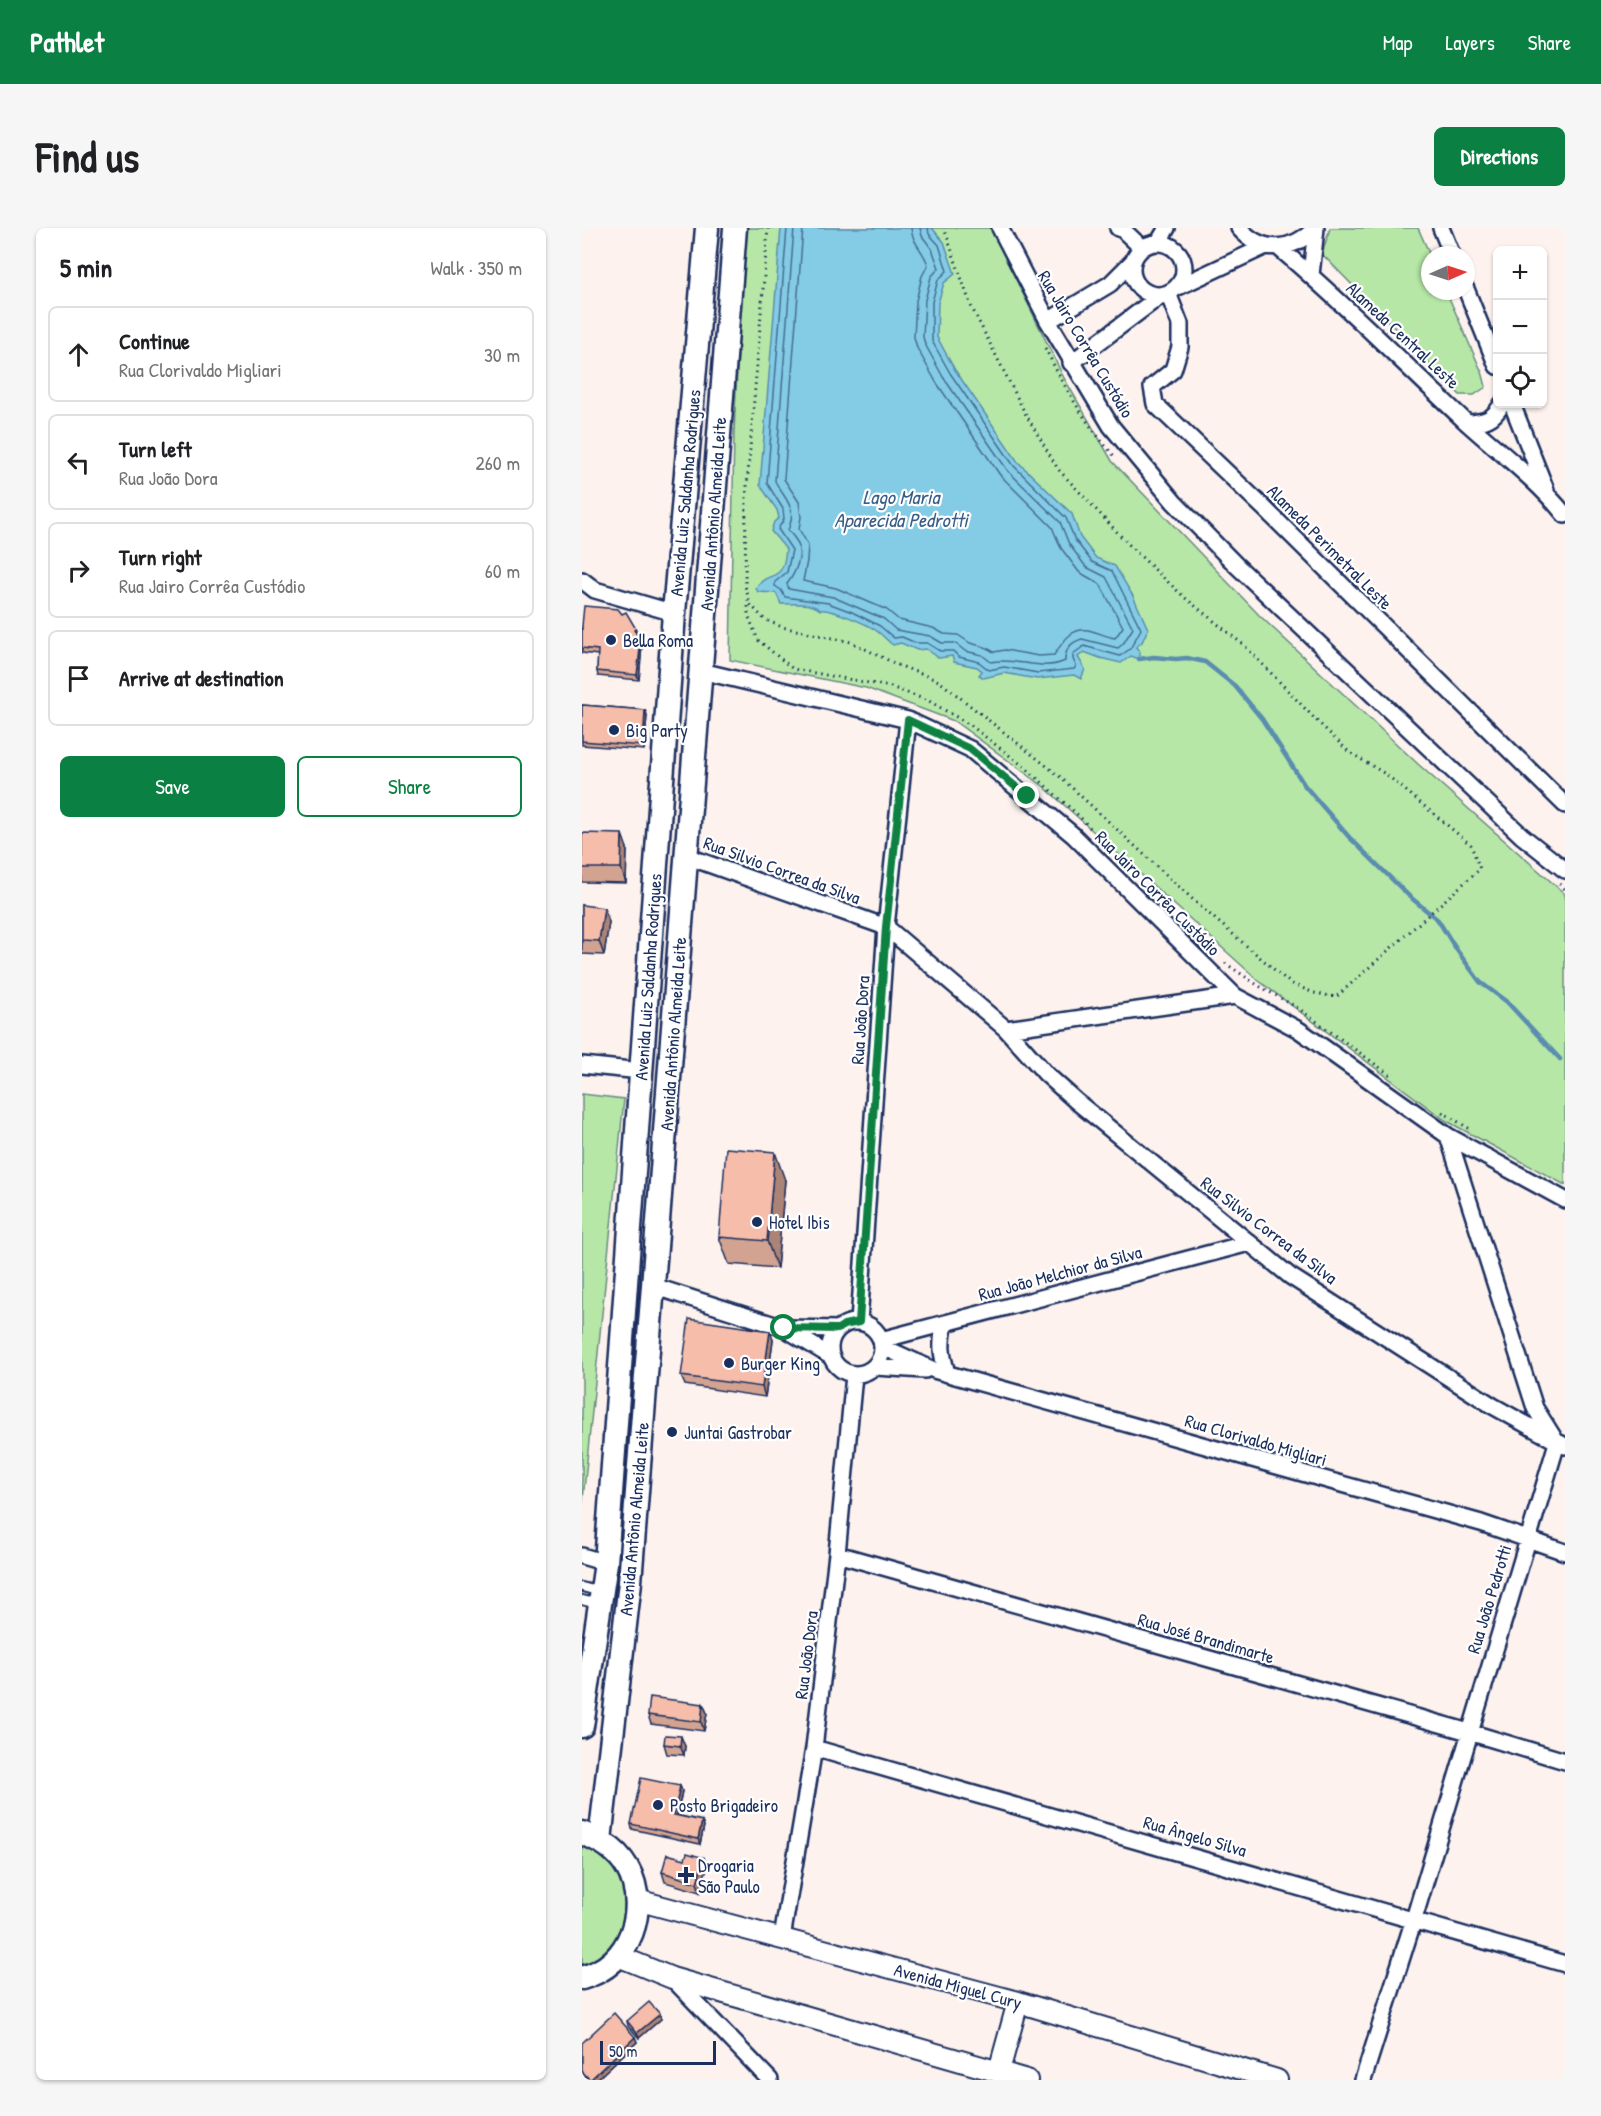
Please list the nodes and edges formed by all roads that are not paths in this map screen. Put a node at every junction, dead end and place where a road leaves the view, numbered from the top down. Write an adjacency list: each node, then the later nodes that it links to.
1 (707, 228): 26 (main road, Avenida Luiz Saldanha Rodrigues)
2 (735, 228): 27 (main road, Avenida Antônio Almeida Leite)
3 (1000, 228): 17 (street, Rua Jairo Corrêa Custódio)
4 (1118, 228): 12 (street)
5 (1167, 228): 9 (street)
6 (1239, 228): 10 (street, Alameda Central Leste)
7 (1316, 228): 10 (street); 14 (street)
8 (1441, 228): 11 (street)
9 (1158, 243): 12 (street); 15 (street)
10 (1272, 246): 14 (street, Alameda Central Leste); 15 (street)
11 (1448, 246)
12 (1142, 248): 13 (street)
13 (1132, 262): 15 (street); 17 (street)
14 (1311, 275): 22 (street, Alameda Central Leste)
15 (1168, 292): 19 (street); 29 (street, Alameda Perimetral Leste)
16 (1470, 300): 18 (street)
17 (1048, 321): 19 (street, Rua Jairo Corrêa Custódio)
18 (1493, 356)
19 (1071, 363): 31 (street, Rua Jairo Corrêa Custódio)
20 (1500, 408): 22 (street)
21 (1514, 408): 23 (street, Alameda Central Leste)
22 (1467, 423): 23 (street, Alameda Central Leste)
23 (1547, 493): 24 (street, Alameda Central Leste)
24 (1565, 515)
25 (582, 580): 26 (street)
26 (674, 613): 36 (main road, Avenida Luiz Saldanha Rodrigues)
27 (701, 671): 28 (street, Rua Jairo Corrêa Custódio); 30 (main road, Avenida Antônio Almeida Leite)
28 (908, 720): 32 (street, Rua João Dora); 33 (street, Rua Jairo Corrêa Custódio)
29 (1565, 805)
30 (686, 856): 32 (street, Rua Silvio Correa da Silva); 40 (main road, Avenida Antônio Almeida Leite)
31 (1565, 870)
32 (886, 927): 34 (street, Rua Silvio Correa da Silva); 41 (street, Rua João Dora)
33 (1235, 996): 34 (street); 37 (street, Rua Jairo Corrêa Custódio)
34 (1006, 1029): 39 (street, Rua Silvio Correa da Silva)
35 (582, 1065): 36 (street)
36 (641, 1071): 55 (main road, Avenida Luiz Saldanha Rodrigues)
37 (1448, 1136): 38 (street, Rua Jairo Corrêa Custódio); 50 (street)
38 (1565, 1200)
39 (1249, 1243): 42 (street, Rua João Melchior da Silva); 50 (street, Rua Silvio Correa da Silva)
40 (653, 1286): 43 (street); 62 (main road, Avenida Antônio Almeida Leite)
41 (859, 1322): 44 (street); 45 (street)
42 (945, 1323): 45 (street, Rua João Melchior da Silva); 48 (street)
43 (784, 1328): 44 (street); 46 (street)
44 (838, 1329): 46 (street)
45 (882, 1343): 47 (street); 48 (street, Rua Clorivaldo Migliari)
46 (832, 1357): 49 (street)
47 (875, 1367): 48 (street, Rua Clorivaldo Migliari); 49 (street)
48 (940, 1372): 51 (street, Rua Clorivaldo Migliari)
49 (854, 1375): 53 (street, Rua João Dora)
50 (1561, 1444): 51 (street, Rua João Pedrotti)
51 (1527, 1540): 52 (street, Rua Clorivaldo Migliari); 59 (street, Rua João Pedrotti)
52 (1565, 1552)
53 (837, 1554): 59 (street, Rua José Brandimarte); 60 (street, Rua João Dora)
54 (582, 1556): 55 (street)
55 (606, 1563): 56 (main road, Avenida Luiz Saldanha Rodrigues)
56 (591, 1596): 57 (main road, Avenida Luiz Saldanha Rodrigues)
57 (587, 1648): 58 (main road, Avenida Luiz Saldanha Rodrigues)
58 (582, 1726)
59 (1469, 1732): 61 (street, Rua José Brandimarte); 64 (street, Rua João Pedrotti)
60 (814, 1748): 64 (street, Rua Ângelo Silva); 65 (street, Rua João Dora)
61 (1565, 1761)
62 (591, 1836): 63 (main road)
63 (637, 1900): 65 (street, Avenida Miguel Cury); 66 (main road)
64 (1414, 1919): 67 (street, Rua Ângelo Silva); 75 (street, Rua João Pedrotti)
65 (782, 1938): 70 (street, Avenida Miguel Cury)
66 (618, 1956): 68 (main road); 69 (street)
67 (1565, 1964)
68 (582, 1978)
69 (672, 1978): 71 (street); 72 (street)
70 (1018, 2002): 71 (street); 74 (street, Avenida Miguel Cury)
71 (999, 2071): 73 (street)
72 (770, 2080)
73 (1027, 2080)
74 (1277, 2080)
75 (1363, 2080)

